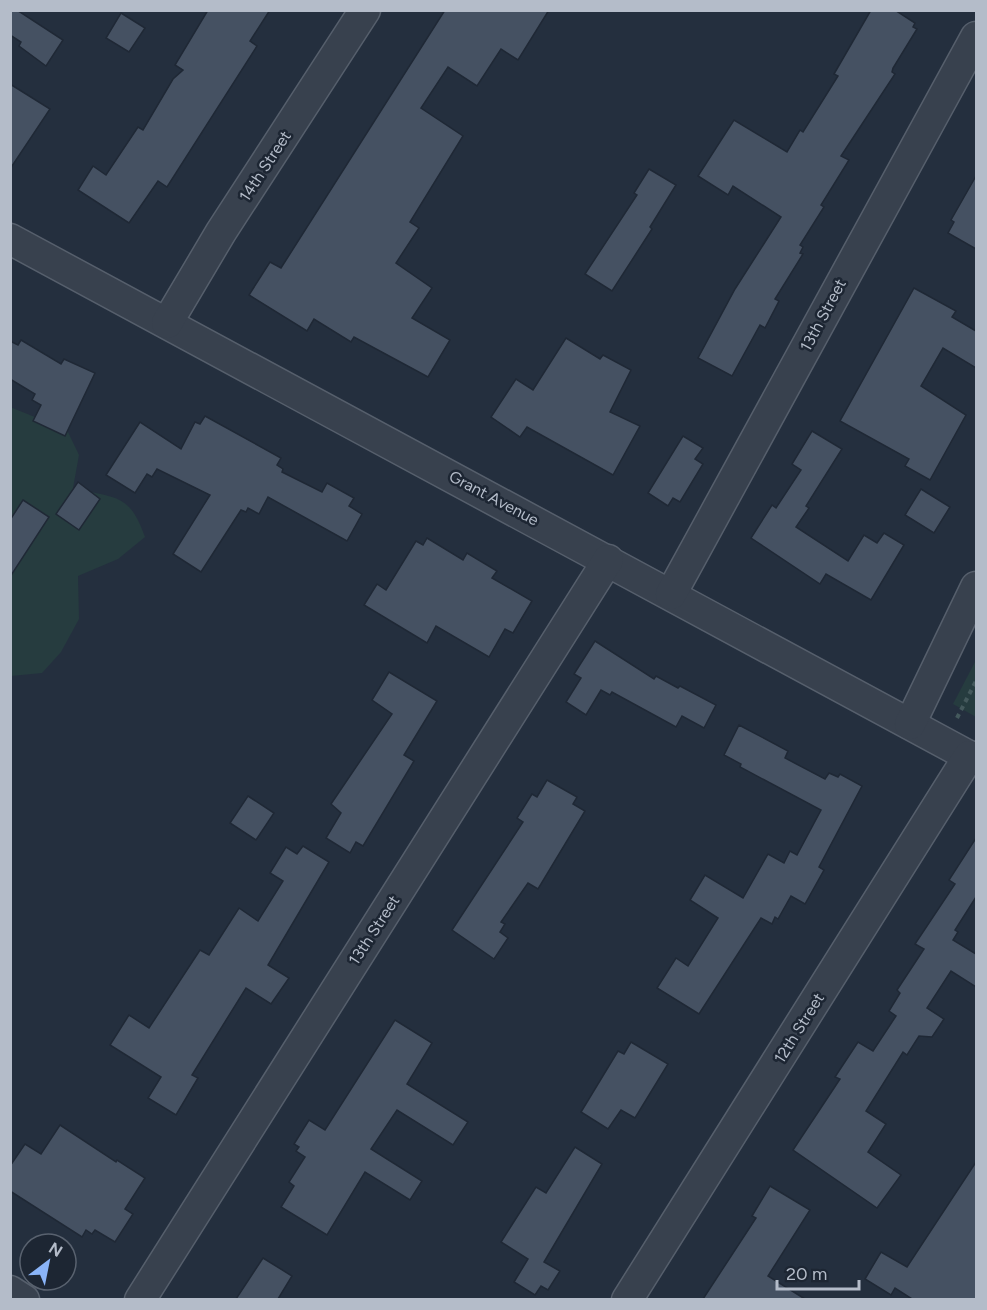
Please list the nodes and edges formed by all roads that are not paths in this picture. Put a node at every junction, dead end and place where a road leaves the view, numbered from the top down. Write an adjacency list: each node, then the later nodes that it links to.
1 (365, 10): 4 (street, 14th Street)
2 (976, 37): 7 (street, 13th Street)
3 (10, 239): 4 (street, Grant Avenue)
4 (167, 323): 5 (street, Grant Avenue)
5 (608, 560): 7 (street, Grant Avenue); 12 (street, 13th Street)
6 (976, 587): 8 (street)
7 (671, 594): 8 (street, Grant Avenue)
8 (910, 724): 9 (street, Grant Avenue)
9 (963, 753): 13 (street, 12th Street)
10 (10, 1291): 11 (street)
11 (24, 1299)
12 (140, 1299)
13 (627, 1299)

